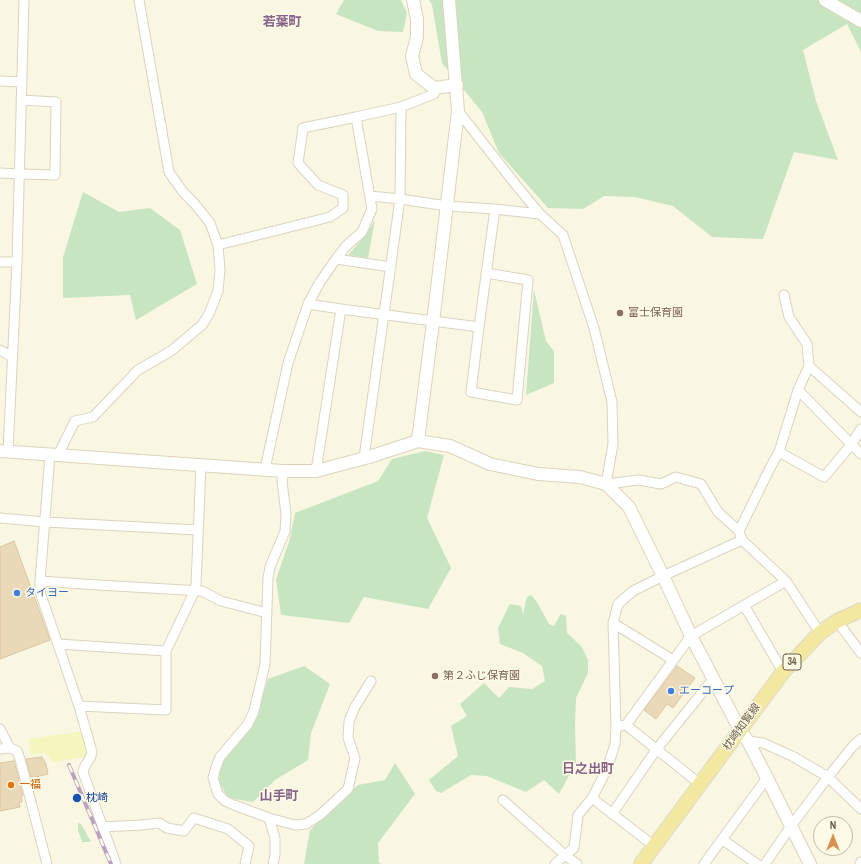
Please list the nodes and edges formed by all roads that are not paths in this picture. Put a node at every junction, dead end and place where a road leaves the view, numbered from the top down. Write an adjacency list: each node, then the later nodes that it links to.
1 (24, 0): 8 (street)
2 (139, 0): 22 (street)
3 (414, 0): 10 (street)
4 (449, 0): 9 (street)
5 (825, 0): 6 (street)
6 (861, 21)
7 (0, 81): 8 (street)
8 (21, 82): 11 (street)
9 (457, 85): 10 (street); 13 (street)
10 (434, 88): 12 (street)
11 (21, 100): 16 (street); 16 (street)
12 (401, 107): 14 (street); 18 (street)
13 (458, 111): 19 (street); 21 (street)
14 (356, 117): 17 (street); 22 (street)
15 (0, 173): 16 (street)
16 (20, 174): 25 (street)
17 (370, 196): 18 (street); 23 (street)
18 (400, 199): 19 (street); 26 (street)
19 (447, 206): 20 (street); 32 (street)
20 (494, 209): 21 (street); 27 (street)
21 (540, 214): 51 (street)
22 (218, 246): 45 (street)
23 (336, 259): 26 (street); 29 (street)
24 (0, 262): 25 (street)
25 (16, 262): 35 (street)
26 (391, 267): 31 (street)
27 (486, 273): 33 (street); 33 (street)
28 (784, 296): 36 (street)
29 (308, 304): 30 (street); 48 (street)
30 (341, 309): 31 (street); 50 (street)
31 (384, 315): 32 (street); 46 (street)
32 (434, 321): 33 (street); 40 (street)
33 (479, 327)
34 (0, 350): 35 (street)
35 (12, 357): 42 (street)
36 (809, 366): 37 (street); 38 (street)
37 (798, 390): 41 (street); 43 (street)
38 (861, 412)
39 (861, 429): 41 (street)
40 (418, 441): 46 (street); 51 (street)
41 (851, 445): 43 (street); 44 (street)
42 (4, 452): 45 (street)
43 (779, 452): 55 (street)
44 (861, 454)
45 (54, 455): 47 (street); 53 (street)
46 (364, 458): 50 (street)
47 (201, 465): 48 (street); 54 (street)
48 (265, 469): 49 (street)
49 (283, 470): 50 (street); 62 (street)
50 (316, 471)
51 (606, 484): 55 (street); 56 (street)
52 (0, 518): 53 (street)
53 (45, 522): 54 (street); 57 (street)
54 (198, 530): 59 (street)
55 (740, 536): 56 (street); 58 (street)
56 (663, 576): 64 (street); 66 (street)
57 (40, 581): 59 (street); 67 (street)
58 (786, 582): 60 (street); 65 (street)
59 (195, 590): 62 (street); 68 (street)
60 (744, 605): 66 (street); 71 (street)
61 (861, 610): 63 (main road, 枕崎知覧線 / 34)
62 (266, 613): 90 (street)
63 (837, 621): 65 (main road, 枕崎知覧線 / 34); 69 (street)
64 (613, 624): 70 (street); 76 (street)
65 (820, 633): 71 (main road, 枕崎知覧線 / 34)
66 (691, 636): 70 (street); 72 (street)
67 (58, 644): 68 (street); 74 (street)
68 (166, 651): 74 (street)
69 (861, 653)
70 (673, 660): 75 (street)
71 (783, 672): 78 (main road, 枕崎知覧線 / 34)
72 (713, 679): 78 (street); 82 (street)
73 (371, 681): 90 (street)
74 (78, 706): 91 (street)
75 (626, 725): 76 (street); 82 (street)
76 (616, 726): 86 (street)
77 (0, 729): 80 (street)
78 (744, 736): 83 (street); 84 (street); 85 (main road, 枕崎知覧線 / 34)
79 (861, 739): 83 (street)
80 (10, 748): 81 (street); 96 (street)
81 (0, 749)
82 (656, 750): 85 (street); 89 (street)
83 (828, 777): 88 (street); 92 (street)
84 (767, 778): 92 (street); 93 (street)
85 (700, 784): 94 (main road, 枕崎知覧線 / 34)
86 (592, 798): 89 (street); 95 (street)
87 (503, 800): 95 (street)
88 (861, 809)
89 (612, 814): 94 (street)
90 (269, 818): 99 (street)
91 (102, 826): 97 (street); 98 (street)
92 (791, 826): 105 (street); 106 (street)
93 (723, 840): 103 (street); 104 (street)
94 (654, 846): 102 (main road, 枕崎知覧線 / 34)
95 (564, 855): 100 (street); 101 (street)
96 (47, 864)
97 (116, 864)
98 (245, 864)
99 (273, 864)
100 (555, 864)
101 (577, 864)
102 (641, 864)
103 (704, 864)
104 (756, 864)
105 (765, 864)
106 (810, 864)

